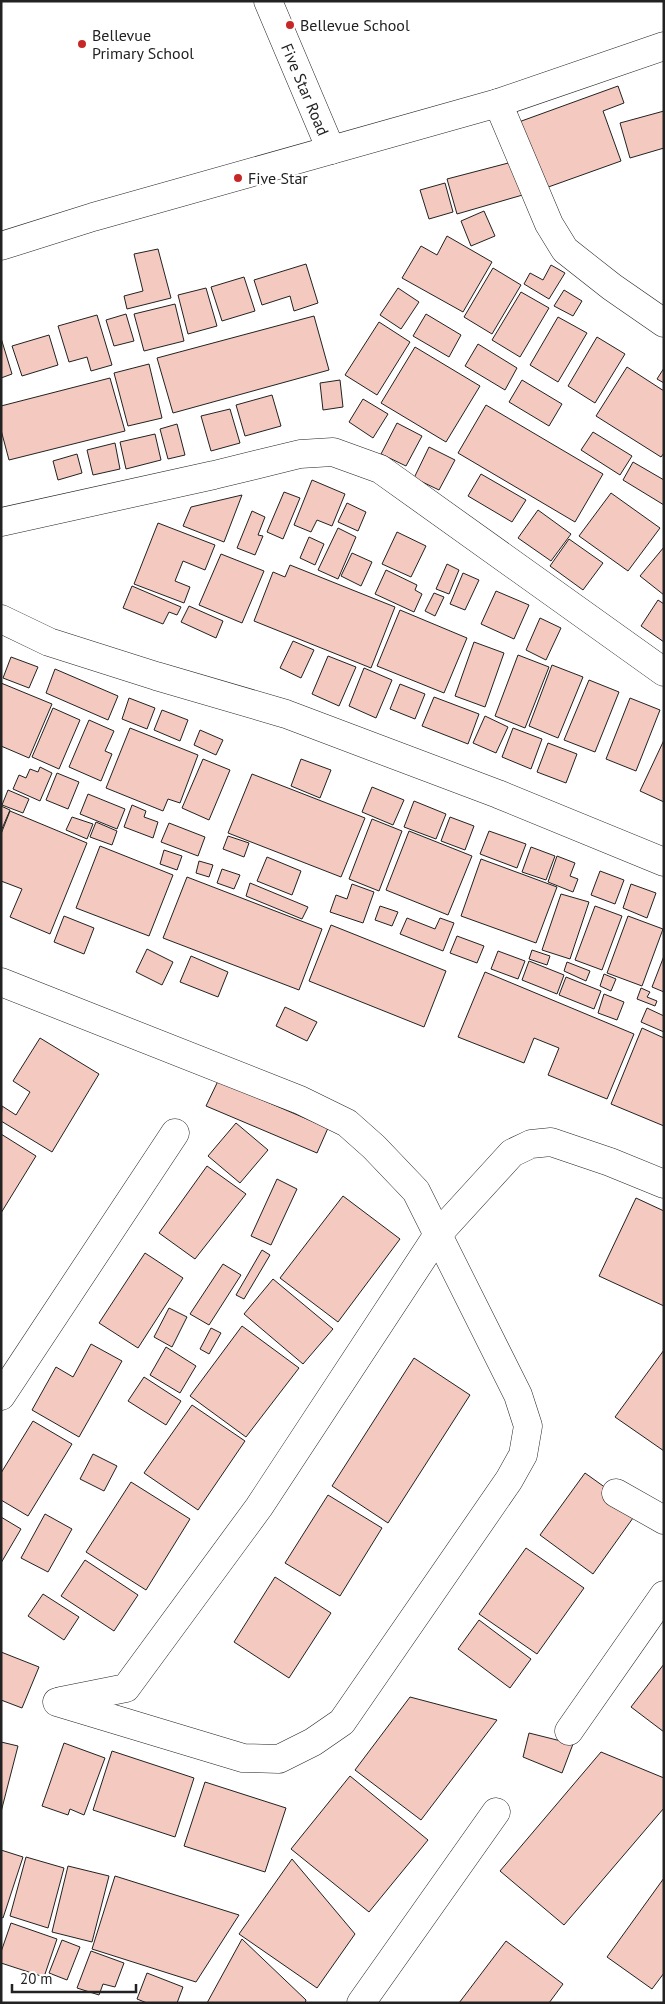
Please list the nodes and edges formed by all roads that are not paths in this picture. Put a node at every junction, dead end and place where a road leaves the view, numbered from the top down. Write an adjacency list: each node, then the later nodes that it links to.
1 (268, 1): 4 (street, Five Star Road)
2 (664, 46): 3 (street)
3 (498, 103): 4 (street); 6 (street)
4 (331, 150): 5 (street)
5 (1, 246)
6 (664, 323)
7 (1, 522): 9 (street)
8 (1, 619): 10 (street)
9 (664, 672)
10 (664, 862)
11 (1, 982): 14 (street)
12 (175, 1133): 15 (street)
13 (664, 1184): 14 (street)
14 (439, 1233): 14 (street)
15 (1, 1396)
16 (616, 1493): 17 (street)
17 (664, 1520)
18 (664, 1595): 19 (street)
19 (569, 1731)
20 (496, 1812): 21 (street)
21 (361, 2003)

